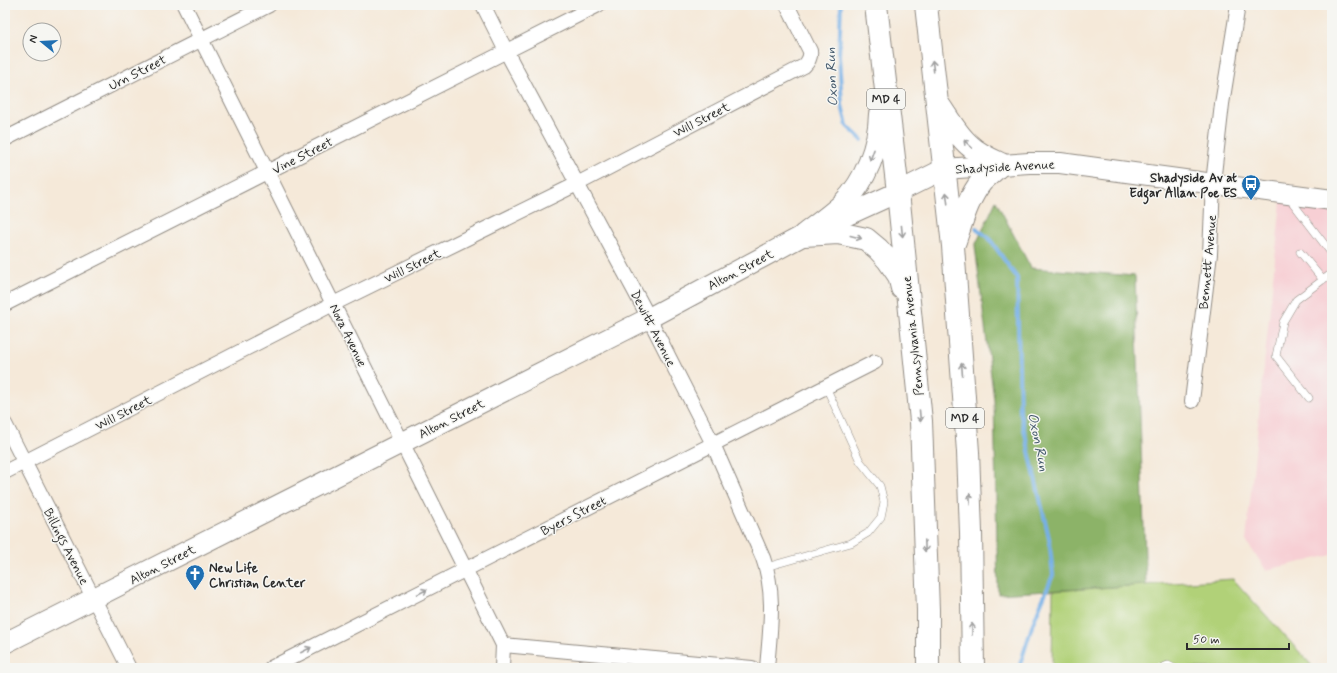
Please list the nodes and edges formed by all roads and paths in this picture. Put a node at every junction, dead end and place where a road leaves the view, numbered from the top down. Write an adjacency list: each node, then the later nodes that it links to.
1 (184, 5): 9 (street, Nova Avenue)
2 (269, 5): 9 (street, Urn Street)
3 (483, 5): 10 (street, Dewitt Avenue)
4 (598, 5): 10 (street, Vine Street)
5 (787, 5): 17 (street, Will Street)
6 (875, 5): 18 (highway, Pennsylvania Avenue / MD 4); 21 (highway, one-way to 21)
7 (926, 5): 11 (highway, MD 4, one-way to 7)
8 (1238, 5): 16 (street, Bennett Avenue)
9 (202, 39): 12 (street, Urn Street); 15 (street, Nova Avenue)
10 (506, 51): 15 (street, Vine Street); 17 (street, Dewitt Avenue)
11 (938, 104): 13 (highway, one-way to 11); 14 (highway, MD 4)
12 (5, 139)
13 (1001, 164): 14 (street, Shadyside Avenue); 16 (street, Shadyside Avenue); 22 (highway)
14 (944, 169): 18 (street, Shadyside Avenue); 22 (highway, MD 4, one-way to 14)
15 (268, 172): 27 (street, Vine Street); 28 (street, Nova Avenue)
16 (1213, 183): 19 (street, Shadyside Avenue); 34 (street, Bennett Avenue)
17 (577, 184): 28 (street, Will Street); 29 (street, Dewitt Avenue)
18 (898, 192): 21 (street, Alton Street); 30 (highway, Pennsylvania Avenue / MD 4, one-way to 30)
19 (1286, 193): 20 (street, Shadyside Avenue); 24 (lane)
20 (1332, 200)
21 (804, 235): 29 (street, Alton Street); 30 (highway, one-way to 30)
22 (953, 246): 51 (highway, MD 4, one-way to 22)
23 (1300, 252): 26 (lane)
24 (1332, 254)
25 (1332, 273): 26 (lane)
26 (1323, 280): 33 (lane)
27 (5, 304)
28 (333, 304): 36 (street, Nova Avenue); 38 (street, Will Street)
29 (649, 318): 36 (street, Alton Street); 37 (street, Dewitt Avenue)
30 (912, 330): 50 (highway, Pennsylvania Avenue / MD 4, one-way to 50)
31 (875, 362): 32 (street, Byers Street)
32 (826, 387): 37 (street, Byers Street); 40 (lane)
33 (1309, 398)
34 (1192, 401)
35 (5, 424): 38 (street, Billings Avenue)
36 (402, 442): 41 (street, Nova Avenue); 42 (street, Alton Street)
37 (713, 444): 40 (street, Dewitt Avenue); 41 (street, Byers Street)
38 (24, 462): 39 (street, Will Street); 42 (street, Billings Avenue)
39 (5, 472)
40 (766, 567): 49 (street, Dewitt Avenue)
41 (466, 569): 44 (street, Nova Avenue); 46 (street, Byers Street, one-way to 41)
42 (93, 598): 43 (street, Alton Street); 45 (street, Billings Avenue)
43 (5, 643)
44 (503, 645): 47 (street, Nova Avenue); 48 (street)
45 (129, 668)
46 (271, 668)
47 (502, 668)
48 (752, 668)
49 (767, 668)
50 (928, 668)
51 (973, 668)
52 (1160, 668): 53 (lane)
53 (1174, 668)

